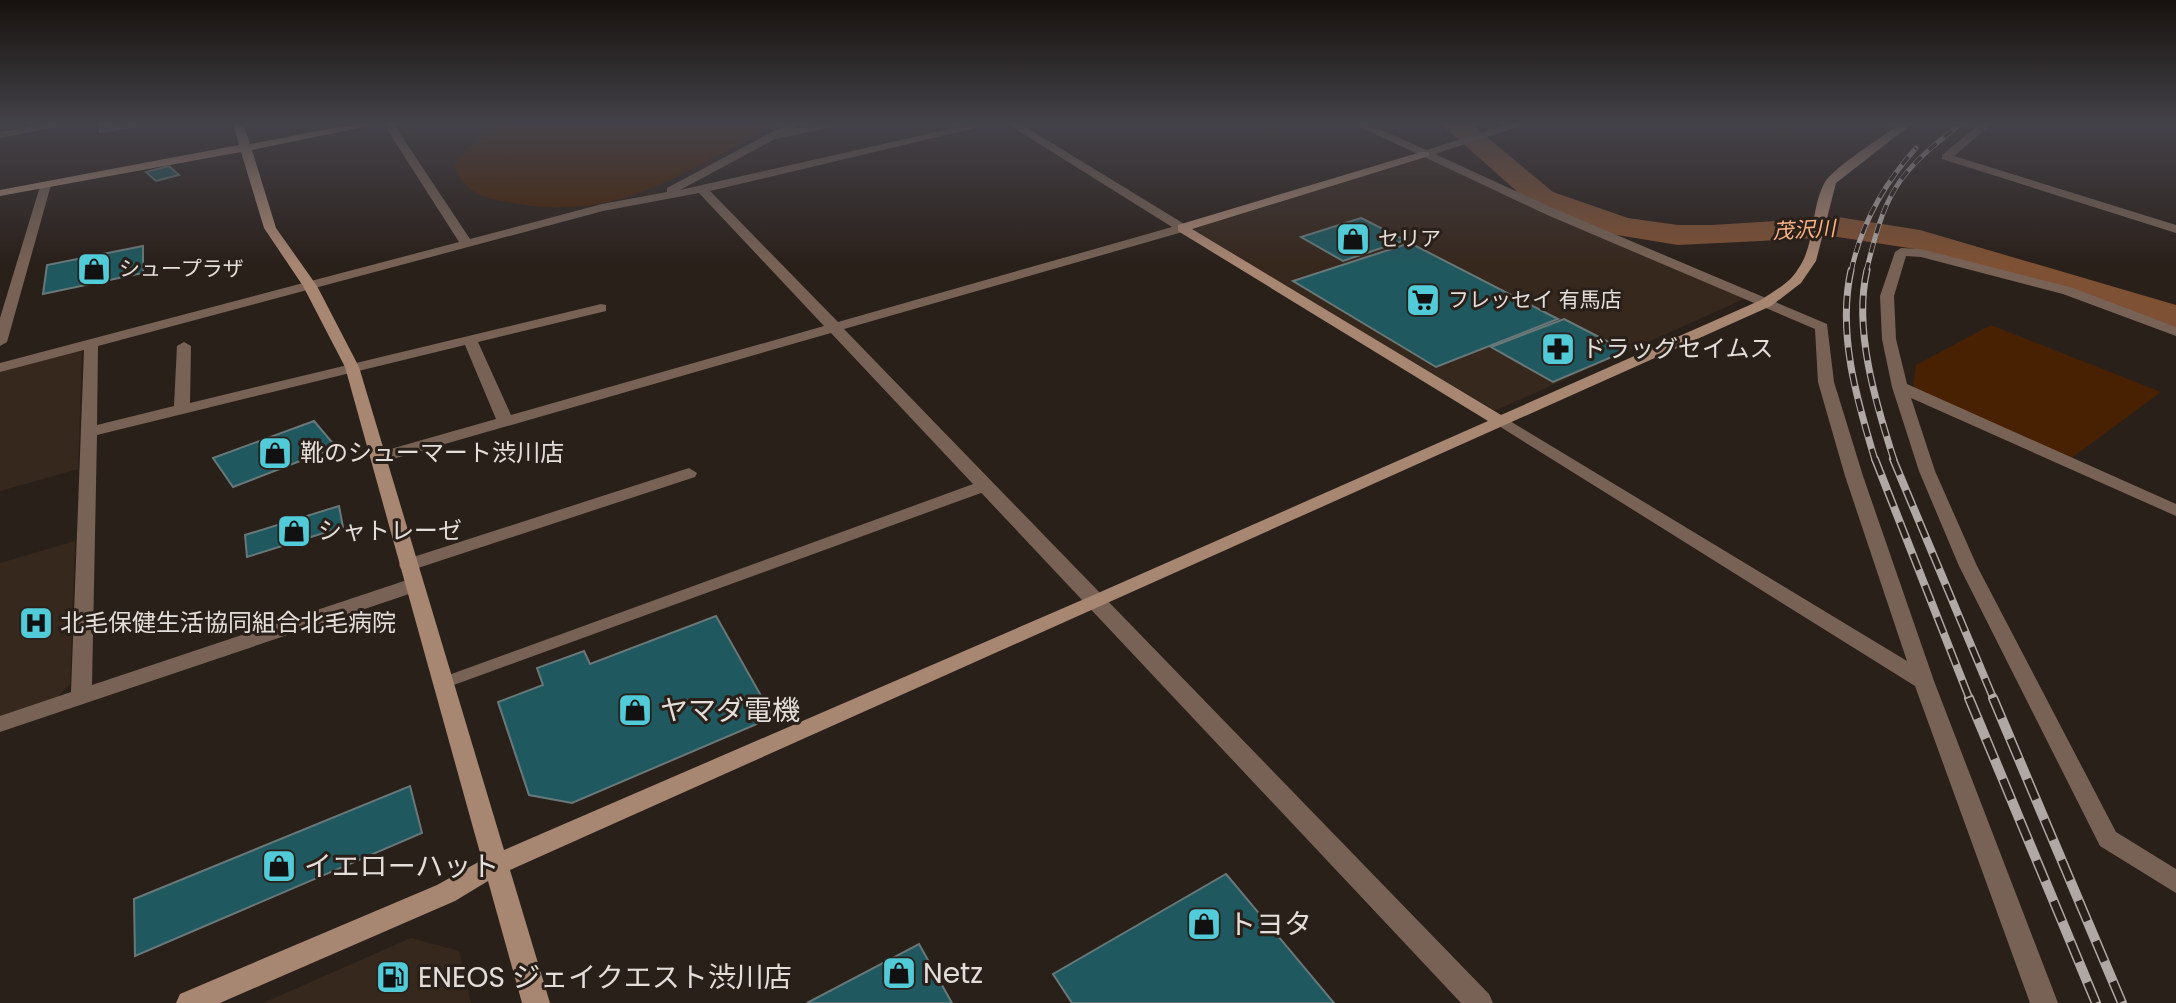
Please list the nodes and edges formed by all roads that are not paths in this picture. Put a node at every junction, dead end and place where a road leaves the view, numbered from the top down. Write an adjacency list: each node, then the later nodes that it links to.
1 (129, 170): 11 (street)
2 (250, 170): 18 (street)
3 (418, 170): 17 (street)
4 (708, 170): 14 (street)
5 (786, 170): 12 (street)
6 (1087, 170): 15 (street)
7 (1374, 170): 15 (street)
8 (1460, 170): 19 (street)
9 (1845, 170): 19 (street)
10 (1985, 170): 16 (street)
11 (45, 185): 13 (street); 24 (street)
12 (702, 189): 14 (street); 21 (street)
13 (0, 193)
14 (654, 198): 17 (street)
15 (1182, 228): 21 (street); 32 (street)
16 (2176, 229)
17 (466, 243): 18 (street)
18 (310, 286): 25 (street); 27 (street)
19 (1766, 303): 32 (street); 40 (street)
20 (601, 308): 23 (street)
21 (832, 327): 31 (street); 36 (street)
22 (2176, 332): 29 (street)
23 (470, 339): 27 (street); 31 (street)
24 (0, 342)
25 (91, 344): 28 (street); 33 (street)
26 (184, 346): 30 (street)
27 (352, 367): 30 (street); 34 (street)
28 (0, 368)
29 (1900, 387): 37 (street); 45 (street)
30 (182, 410): 33 (street)
31 (505, 421): 34 (street)
32 (1499, 421): 39 (street); 40 (street)
33 (88, 432): 42 (street)
34 (379, 458): 38 (street)
35 (689, 472): 38 (street)
36 (984, 486): 39 (street); 41 (lane)
37 (2176, 511)
38 (411, 575): 41 (street); 42 (street)
39 (1096, 602): 44 (street); 48 (street)
40 (1924, 681): 49 (street)
41 (443, 683): 44 (street)
42 (81, 697): 43 (street)
43 (0, 724)
44 (495, 865): 46 (street); 47 (street)
45 (2176, 882)
46 (190, 1003)
47 (536, 1003)
48 (1479, 1003)
49 (2044, 1003)

